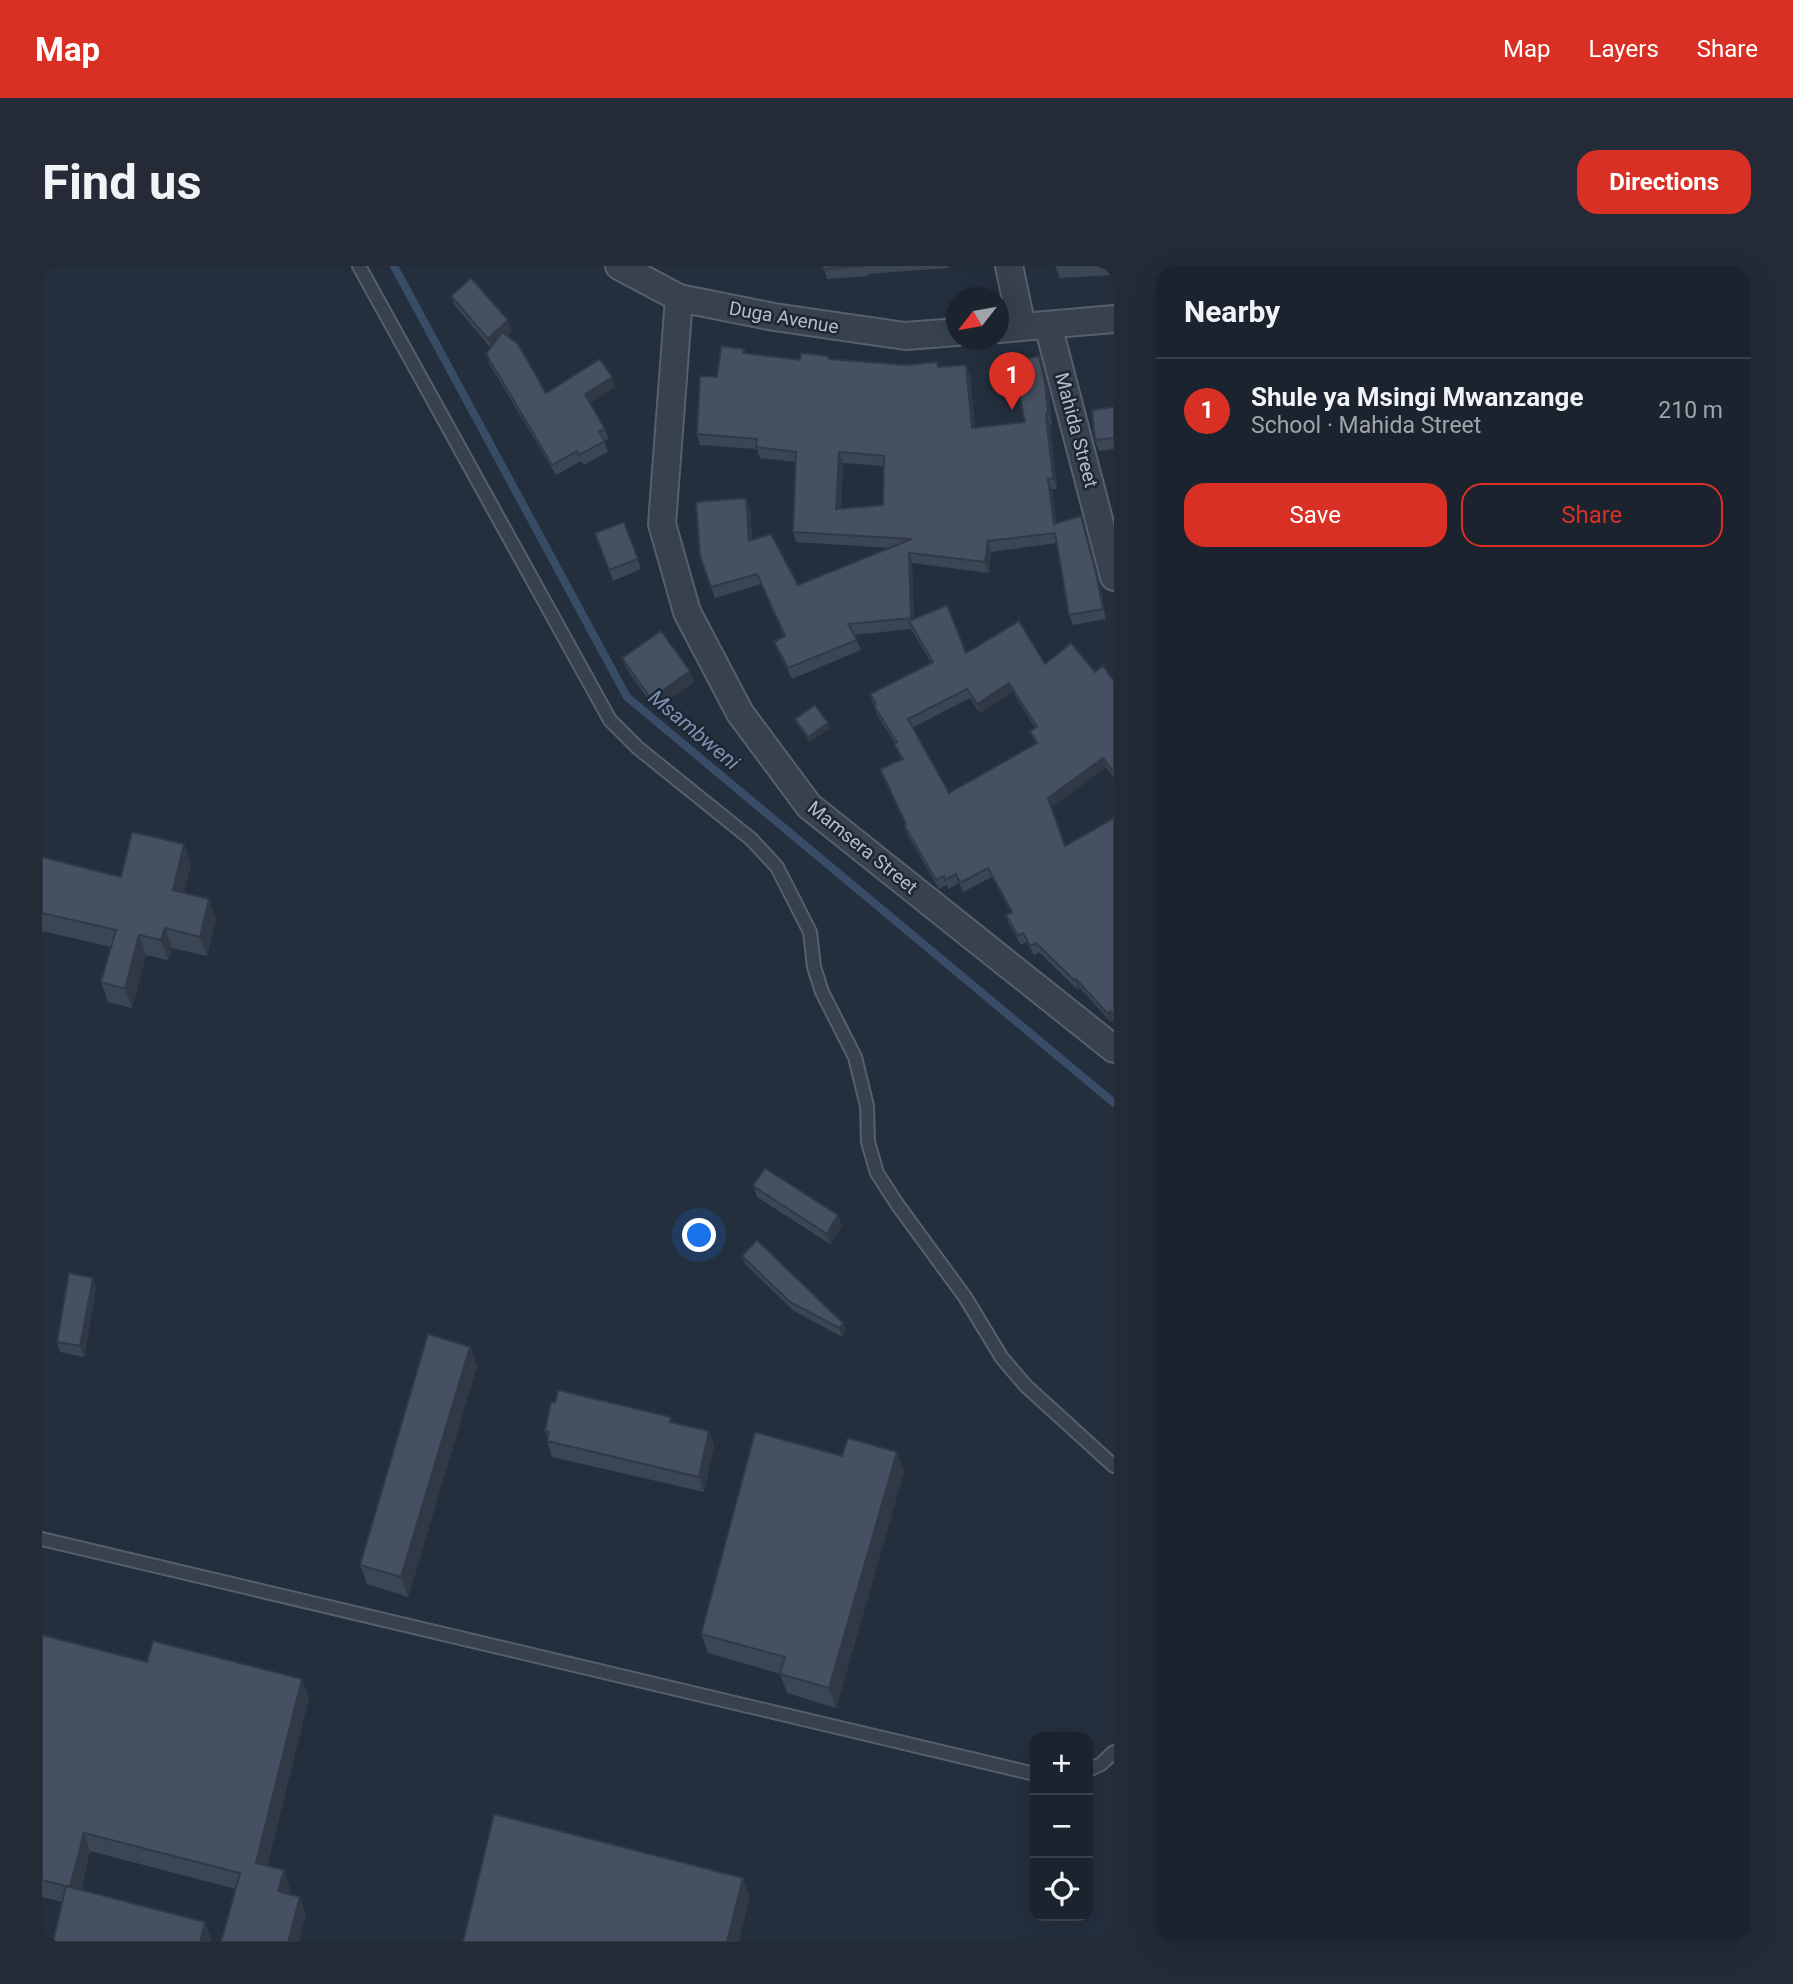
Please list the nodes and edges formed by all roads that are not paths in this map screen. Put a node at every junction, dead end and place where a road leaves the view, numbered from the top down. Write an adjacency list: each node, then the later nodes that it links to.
1 (359, 266): 11 (lane)
2 (619, 266): 4 (street, Duga Avenue)
3 (1009, 266): 6 (street, Mahida Street)
4 (679, 298): 7 (street, Duga Avenue); 10 (street, Mamsera Street)
5 (1114, 319): 6 (street)
6 (1023, 327): 8 (street, Mahida Street)
7 (946, 333)
8 (1104, 489): 9 (street, Mahida Street)
9 (1114, 577)
10 (1114, 1049)
11 (1114, 1466)
12 (42, 1539): 15 (lane)
13 (1114, 1752): 14 (lane)
14 (1093, 1768)
15 (1030, 1773)

